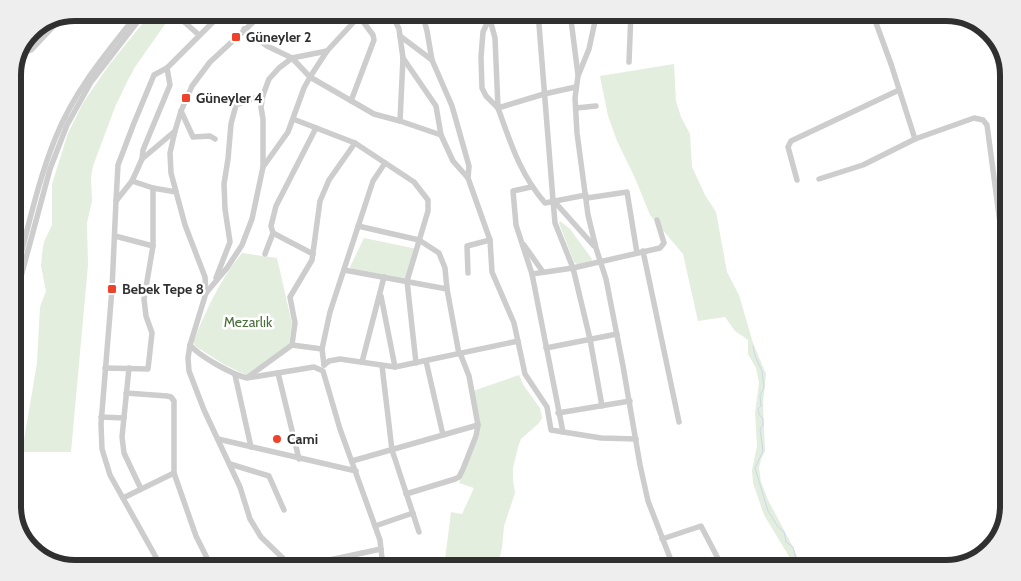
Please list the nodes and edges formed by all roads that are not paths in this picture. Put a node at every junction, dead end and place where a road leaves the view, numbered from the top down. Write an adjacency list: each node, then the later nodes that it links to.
1 (132, 21): 75 (street)
2 (138, 21): 82 (street)
3 (183, 21): 21 (street)
4 (214, 21): 21 (street)
5 (248, 21): 18 (street)
6 (254, 21): 18 (street)
7 (353, 21): 23 (street)
8 (364, 21): 36 (street)
9 (395, 21): 22 (street)
10 (424, 21): 27 (street)
11 (487, 21): 38 (street)
12 (491, 21): 38 (street)
13 (539, 21): 34 (street)
14 (571, 21): 30 (street)
15 (595, 21): 30 (street)
16 (631, 21): 28 (street)
17 (875, 21): 33 (street)
18 (250, 24): 20 (street)
19 (54, 26): 24 (street)
20 (244, 30): 25 (street); 40 (street)
21 (199, 35): 29 (street)
22 (400, 36): 26 (street); 27 (street)
23 (327, 51): 25 (street); 31 (street)
24 (27, 52)
25 (292, 58): 31 (street); 35 (street)
26 (403, 58): 42 (street); 45 (street)
27 (432, 60): 52 (street)
28 (629, 62)
29 (167, 68): 49 (street); 61 (street)
30 (578, 76): 32 (street)
31 (310, 77): 36 (street); 41 (street)
32 (576, 87): 34 (street); 39 (street)
33 (899, 90): 47 (street); 53 (street)
34 (544, 94): 38 (street); 60 (street)
35 (263, 95): 51 (street); 85 (street)
36 (351, 101): 42 (street)
37 (596, 106): 39 (street)
38 (498, 108): 56 (street)
39 (576, 108): 59 (street)
40 (181, 111): 44 (street); 46 (street)
41 (293, 119): 43 (street); 51 (street)
42 (400, 120): 45 (street)
43 (316, 128): 48 (street); 65 (street)
44 (175, 131): 49 (street); 58 (street)
45 (441, 135): 52 (street)
46 (215, 139)
47 (915, 139): 54 (street); 63 (street)
48 (355, 143): 50 (street); 74 (street)
49 (142, 158): 55 (street)
50 (384, 163): 64 (street); 68 (street)
51 (263, 167): 85 (street)
52 (468, 178): 69 (street)
53 (797, 180)
54 (819, 180)
55 (132, 181): 57 (street); 61 (street)
56 (531, 187): 60 (street); 67 (street)
57 (154, 188): 58 (street); 70 (street)
58 (176, 192): 87 (street)
59 (586, 197): 60 (street); 71 (street); 72 (street)
60 (553, 200): 71 (street); 77 (street)
61 (116, 201): 66 (street)
62 (657, 220): 72 (street)
63 (1000, 223)
64 (358, 226): 68 (street); 78 (street)
65 (273, 234): 73 (street); 74 (street)
66 (115, 236): 70 (street); 103 (street)
67 (520, 239): 79 (street); 81 (street)
68 (419, 240): 84 (street); 86 (street)
69 (490, 240): 80 (street); 91 (street)
70 (153, 246): 104 (street)
71 (596, 248): 76 (street)
72 (640, 252): 76 (street); 114 (street)
73 (265, 254)
74 (313, 254): 93 (street)
75 (21, 255)
76 (600, 262): 77 (street); 89 (street)
77 (573, 268): 79 (street); 90 (street)
78 (344, 270): 83 (street); 95 (street)
79 (543, 272): 81 (street)
80 (468, 273)
81 (532, 274): 94 (street)
82 (21, 276)
83 (384, 277): 84 (street); 88 (street)
84 (407, 281): 86 (street); 99 (street)
85 (214, 283): 87 (street)
86 (447, 289): 96 (street)
87 (206, 293): 92 (street)
88 (380, 294): 98 (street); 102 (street)
89 (617, 334): 90 (street); 109 (street)
90 (590, 339): 94 (street); 110 (street)
91 (518, 341): 96 (street); 116 (street)
92 (190, 345): 106 (street); 118 (street)
93 (292, 345): 95 (street); 107 (street)
94 (546, 348): 111 (street)
95 (322, 349): 101 (street)
96 (460, 353): 97 (street); 115 (street)
97 (426, 361): 99 (street); 117 (street)
98 (362, 362): 100 (street); 101 (street)
99 (416, 363): 102 (street)
100 (382, 366): 102 (street); 121 (street)
101 (323, 367): 105 (street); 123 (street)
102 (395, 367)
103 (105, 368): 104 (street); 112 (street)
104 (129, 368): 108 (street)
105 (278, 373): 107 (street); 122 (street)
106 (235, 375): 107 (street); 120 (street)
107 (247, 378)
108 (126, 393): 113 (street); 126 (street)
109 (630, 401): 110 (street); 119 (street)
110 (602, 406): 111 (street)
111 (558, 412): 116 (street)
112 (101, 417): 113 (street); 129 (street)
113 (124, 418): 127 (street)
114 (679, 422)
115 (478, 425): 117 (street); 128 (street)
116 (563, 432): 119 (street)
117 (443, 435): 121 (street)
118 (218, 439): 120 (street); 124 (street)
119 (636, 439): 134 (street)
120 (252, 447): 122 (street)
121 (392, 450): 123 (street); 128 (street)
122 (299, 459): 125 (street)
123 (352, 462): 125 (street)
124 (230, 464): 130 (street); 138 (street)
125 (356, 471): 132 (street)
126 (174, 473): 127 (street); 137 (street)
127 (141, 489): 129 (street)
128 (406, 494): 131 (street)
129 (123, 498): 136 (street)
130 (284, 510)
131 (413, 513): 132 (street); 133 (street)
132 (375, 526): 135 (street)
133 (419, 532)
134 (662, 539): 141 (street); 142 (street)
135 (381, 549): 139 (street); 140 (street)
136 (158, 560)
137 (208, 560)
138 (285, 560)
139 (330, 560)
140 (382, 560)
141 (671, 560)
142 (720, 560)

